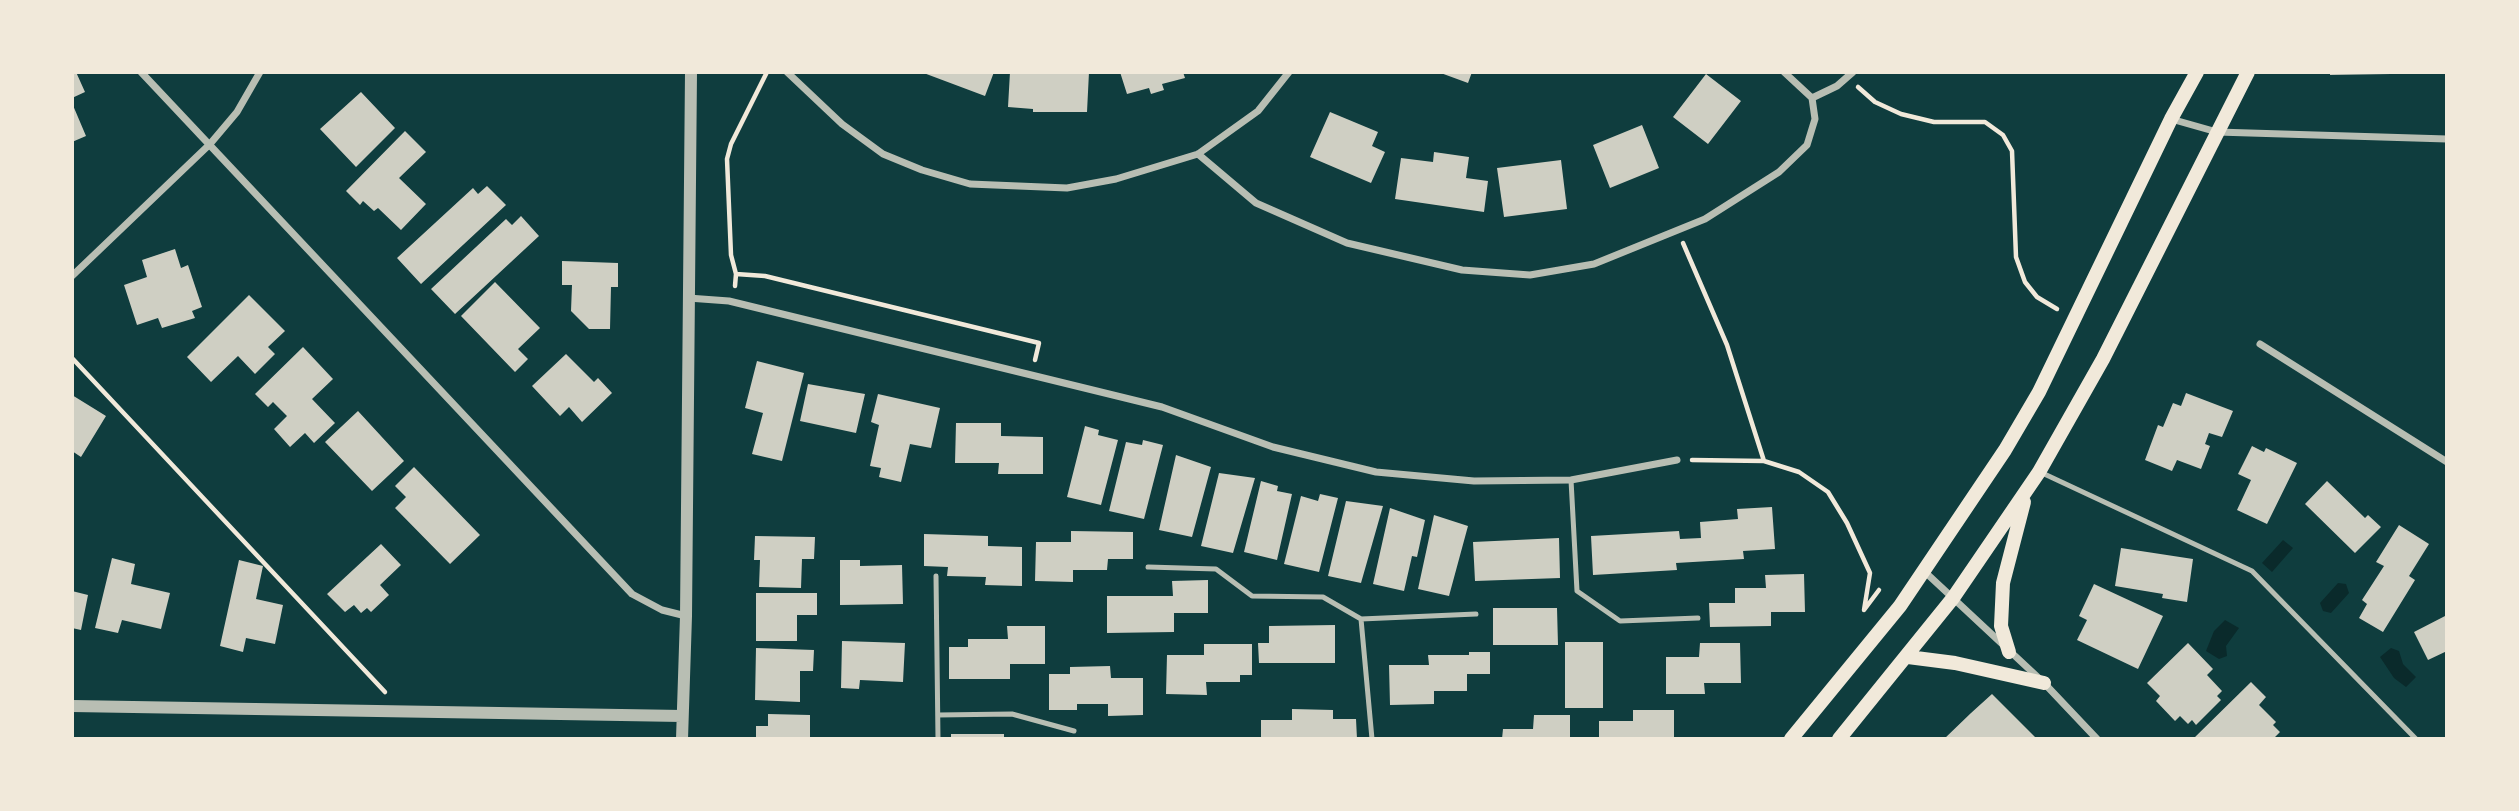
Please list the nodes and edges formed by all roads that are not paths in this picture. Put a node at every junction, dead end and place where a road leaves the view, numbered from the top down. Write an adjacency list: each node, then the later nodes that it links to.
1 (141, 72): 14 (street)
2 (260, 72): 14 (street)
3 (691, 72): 17 (street)
4 (787, 72): 15 (street)
5 (1289, 72): 15 (street)
6 (1784, 72): 10 (street)
7 (2197, 72): 11 (main road)
8 (2248, 72): 12 (main road)
9 (1850, 74): 10 (street)
10 (1812, 98): 15 (street)
11 (2171, 119): 12 (street); 25 (main road)
12 (2217, 132): 13 (street); 21 (main road)
13 (2447, 139)
14 (210, 144): 16 (street); 29 (street)
15 (1198, 154)
16 (72, 276)
17 (688, 298): 22 (street); 29 (street)
18 (2260, 344): 20 (street)
19 (1677, 460): 22 (street)
20 (2447, 462)
21 (2039, 472): 23 (main road); 45 (lane)
22 (1571, 480): 30 (lane)
23 (2028, 490): 27 (main road); 32 (main road)
24 (1148, 568): 31 (lane)
25 (1925, 572): 27 (street); 42 (main road)
26 (936, 576): 36 (lane)
27 (1953, 598): 32 (street); 33 (main road)
28 (1476, 614): 31 (lane)
29 (686, 615): 37 (street)
30 (1698, 618)
31 (1361, 619): 41 (lane)
32 (2009, 652): 34 (street)
33 (1908, 657): 34 (main road); 43 (main road)
34 (2044, 683): 44 (street)
35 (72, 706): 37 (street)
36 (938, 715): 38 (lane); 40 (lane)
37 (682, 716): 39 (street)
38 (1074, 731)
39 (682, 739)
40 (938, 739)
41 (1372, 739)
42 (1791, 739)
43 (1839, 739)
44 (2097, 739)
45 (2416, 739)

